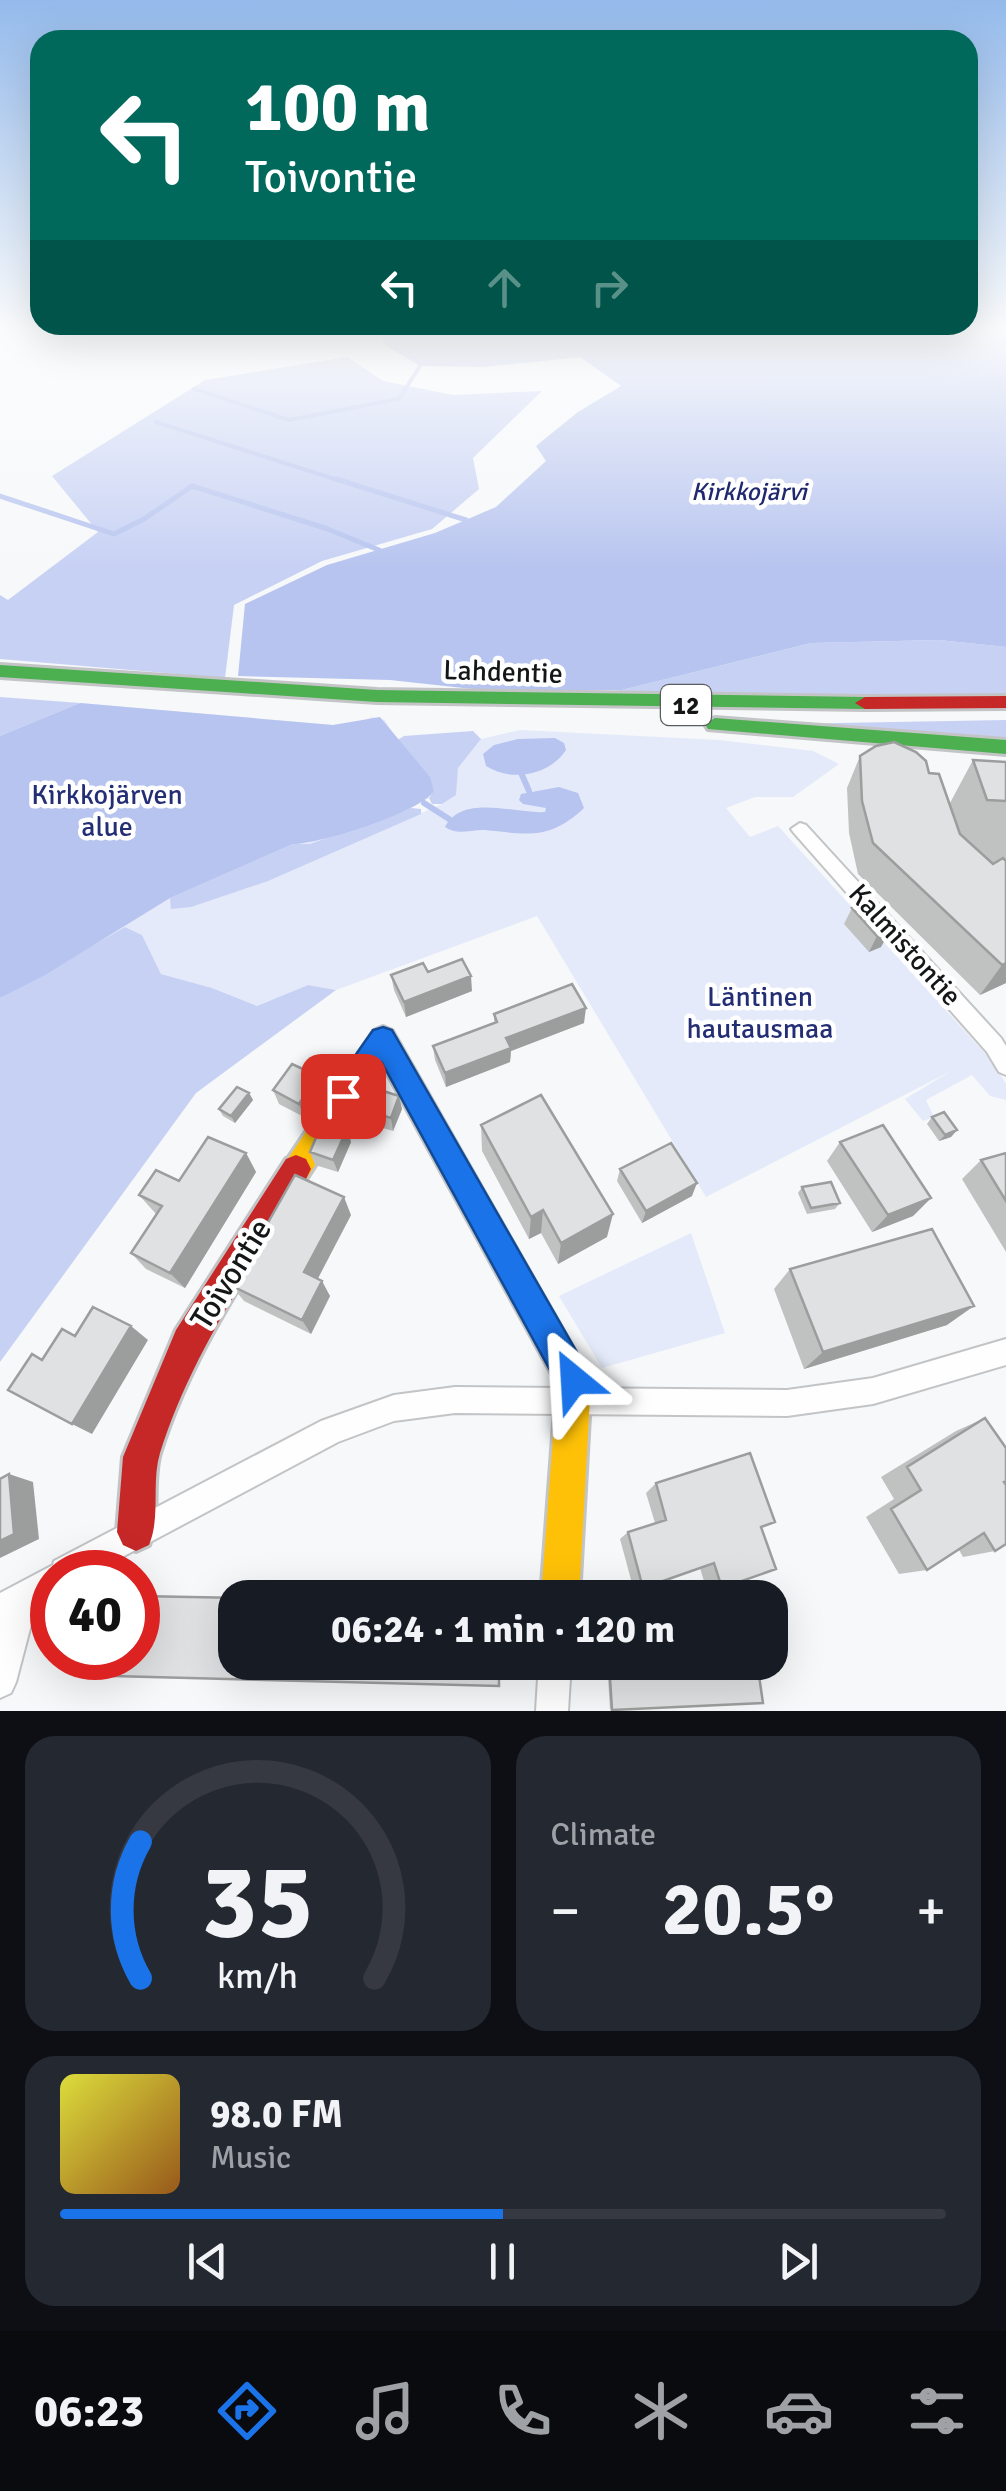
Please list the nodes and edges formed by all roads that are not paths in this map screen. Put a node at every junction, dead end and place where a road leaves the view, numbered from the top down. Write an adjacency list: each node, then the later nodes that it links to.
1 (0, 670): 2 (main road, Lahdentie / 12)
2 (367, 698): 3 (main road, Lahdentie / 12); 4 (main road)
3 (1006, 702)
4 (1006, 747)
5 (800, 830): 6 (street, Kalmistontie)
6 (1000, 1043): 7 (street, Kalmistontie)
7 (1006, 1064)
8 (1006, 1352): 9 (street)
9 (574, 1399): 10 (street); 10 (main road, Toivontie); 12 (main road)
10 (136, 1532): 11 (street)
11 (104, 1550)
12 (561, 1580)
13 (12, 1603): 15 (street)
14 (554, 1680): 16 (street)
15 (0, 1682)
16 (552, 1711)

